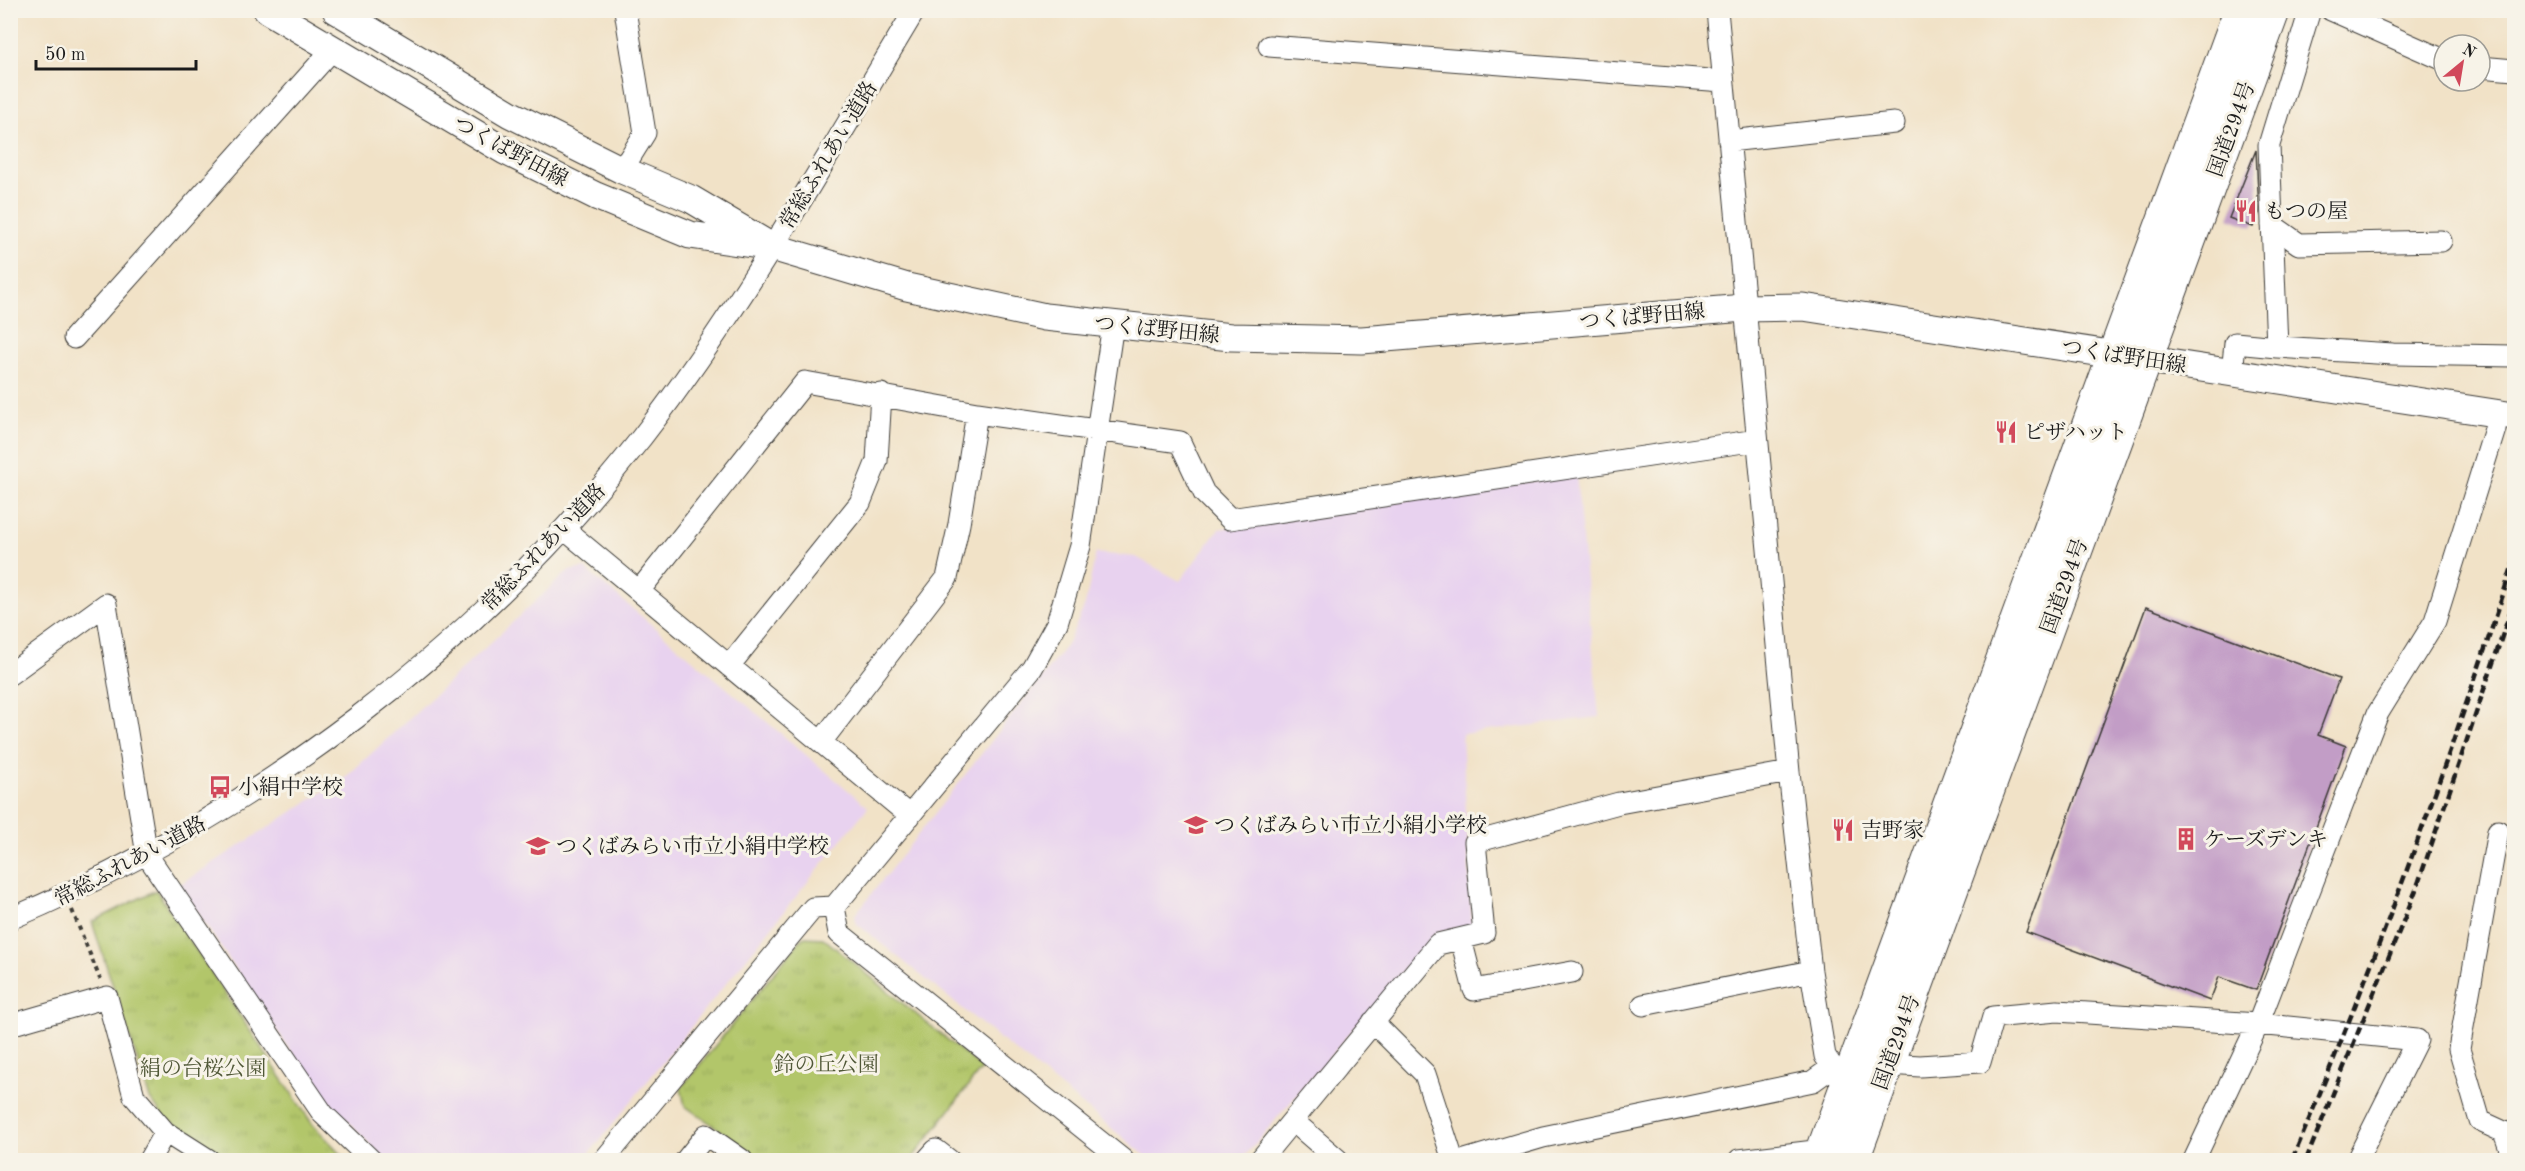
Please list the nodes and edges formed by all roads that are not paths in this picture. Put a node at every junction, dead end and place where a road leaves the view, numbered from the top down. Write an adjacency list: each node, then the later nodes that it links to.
1 (267, 10): 11 (main road, つくば野田線)
2 (336, 10): 18 (main road, つくば野田線)
3 (626, 10): 18 (street)
4 (915, 10): 21 (street, 常総ふれあい道路)
5 (1718, 10): 15 (street)
6 (2240, 10): 26 (highway, 国道294号)
7 (2274, 10): 28 (highway, 国道294号)
8 (2310, 10): 19 (street)
9 (2331, 10): 12 (street)
10 (1269, 46): 15 (street)
11 (332, 50): 21 (main road, つくば野田線); 24 (street)
12 (2432, 55)
13 (2492, 68): 14 (street)
14 (2514, 70)
15 (1723, 81): 17 (street)
16 (1894, 123): 17 (street)
17 (1729, 141): 22 (street)
18 (622, 170): 21 (main road, つくば野田線)
19 (2272, 225): 20 (street); 25 (street)
20 (2441, 241)
21 (772, 247): 23 (main road, つくば野田線); 35 (street, 常総ふれあい道路)
22 (1744, 308): 23 (main road, つくば野田線); 26 (main road, つくば野田線); 34 (street)
23 (1113, 324): 33 (street)
24 (74, 338)
25 (2277, 347): 27 (street); 29 (street)
26 (2114, 354): 28 (main road, つくば野田線); 54 (highway, 国道294号)
27 (2514, 356)
28 (2148, 360): 29 (main road, つくば野田線); 53 (highway, 国道294号)
29 (2232, 374): 32 (main road, つくば野田線)
30 (881, 394): 31 (street); 36 (street); 37 (street)
31 (977, 413): 33 (street); 39 (street)
32 (2506, 414): 51 (street)
33 (1099, 429): 34 (street); 41 (street)
34 (1757, 440): 40 (street)
35 (564, 529): 36 (street); 43 (street, 常総ふれあい道路)
36 (639, 591): 37 (street)
37 (729, 666): 39 (street)
38 (10, 674): 43 (street)
39 (821, 742): 41 (street)
40 (1789, 772): 46 (street); 47 (street)
41 (910, 816): 44 (street)
42 (2498, 831): 57 (street)
43 (147, 855): 45 (street, 常総ふれあい道路); 61 (street)
44 (834, 907): 62 (street); 67 (street)
45 (10, 920)
46 (1461, 939): 48 (street); 50 (street)
47 (1811, 971): 49 (street); 54 (street)
48 (1572, 972)
49 (1643, 1005)
50 (1373, 1022): 55 (street); 70 (street)
51 (2258, 1024): 53 (street); 74 (street); 75 (street)
52 (10, 1025): 56 (street)
53 (1888, 1064): 73 (highway, 国道294号)
54 (1839, 1078): 58 (highway, 国道294号); 71 (street)
55 (1293, 1121): 68 (street); 69 (street)
56 (165, 1132): 59 (street); 60 (street)
57 (2511, 1150)
58 (1821, 1155): 72 (street)
59 (149, 1161)
60 (209, 1161)
61 (370, 1161)
62 (604, 1161)
63 (686, 1161): 64 (street)
64 (742, 1161)
65 (927, 1161): 66 (street)
66 (949, 1161)
67 (1123, 1161)
68 (1260, 1161)
69 (1338, 1161)
70 (1453, 1161)
71 (1465, 1161)
72 (1739, 1161)
73 (1852, 1161)
74 (2194, 1161)
75 (2357, 1161)

